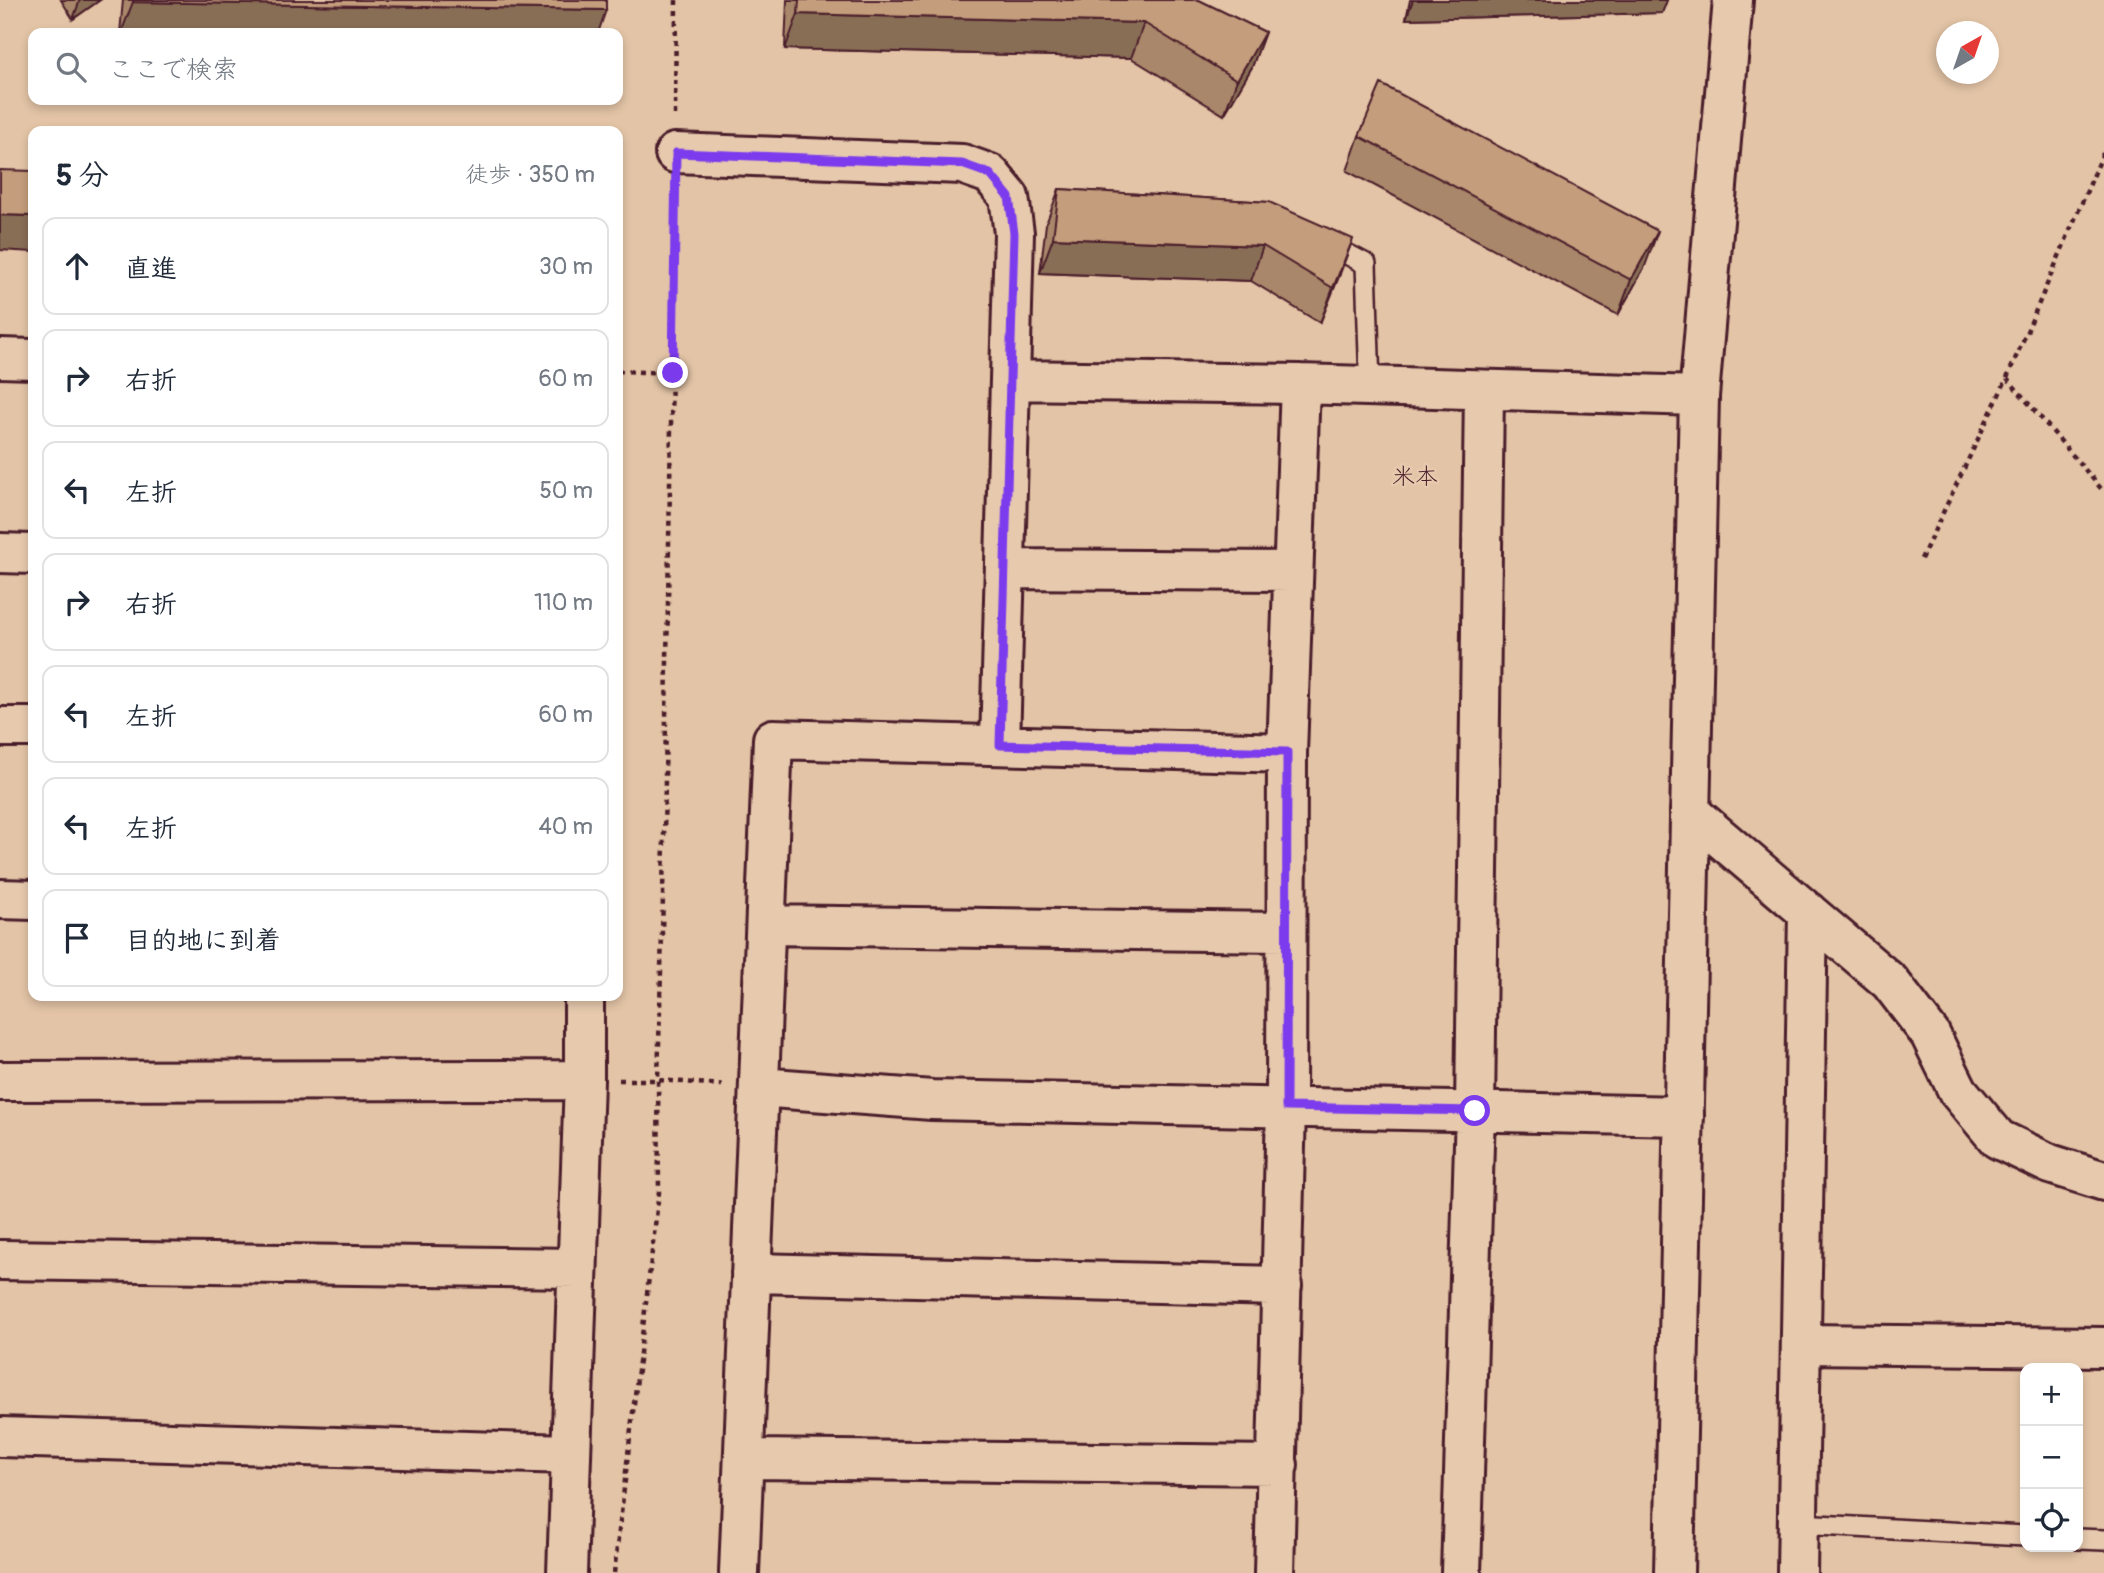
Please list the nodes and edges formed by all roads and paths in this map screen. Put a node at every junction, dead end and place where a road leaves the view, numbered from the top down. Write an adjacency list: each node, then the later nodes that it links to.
1 (676, 0): 4 (path)
2 (1733, 0): 15 (street)
3 (2104, 151): 10 (path)
4 (676, 153): 9 (path); 11 (street)
5 (1307, 232): 13 (lane)
6 (0, 358): 7 (street)
7 (28, 359)
8 (623, 371): 9 (path)
9 (673, 373): 34 (path)
10 (2007, 378): 16 (path); 19 (path)
11 (1010, 380): 12 (street); 20 (street)
12 (1300, 384): 13 (street); 21 (street)
13 (1370, 386): 14 (street)
14 (1485, 390): 15 (street); 38 (street)
15 (1699, 396): 26 (street)
16 (2104, 492)
17 (0, 553): 18 (street)
18 (28, 554)
19 (1921, 559)
20 (1005, 569): 21 (street); 24 (street)
21 (1293, 570): 25 (street)
22 (0, 727): 23 (street)
23 (28, 727)
24 (1000, 745): 25 (street); 30 (street)
25 (1287, 752): 31 (street)
26 (1690, 812): 29 (street); 39 (street)
27 (0, 899): 28 (street)
28 (28, 900)
29 (1808, 912): 40 (street); 45 (street)
30 (766, 925): 31 (street); 36 (street)
31 (1285, 932): 37 (street)
32 (584, 1001): 33 (street)
33 (583, 1080): 35 (street); 42 (street)
34 (658, 1080): 36 (path); 56 (path)
35 (0, 1081)
36 (759, 1087): 37 (street); 43 (street)
37 (1286, 1107): 38 (street); 44 (street)
38 (1475, 1111): 39 (street); 59 (street)
39 (1684, 1116): 60 (street)
40 (2104, 1181)
41 (0, 1260): 42 (street)
42 (577, 1268): 48 (street)
43 (751, 1273): 44 (street); 49 (street)
44 (1282, 1286): 50 (street)
45 (1801, 1344): 46 (street); 51 (street)
46 (2104, 1347)
47 (0, 1437): 48 (street)
48 (571, 1454): 55 (street)
49 (744, 1459): 50 (street); 57 (street)
50 (1278, 1465): 58 (street)
51 (1798, 1524): 52 (lane); 61 (street)
52 (2020, 1536)
53 (2083, 1539): 54 (lane)
54 (2104, 1540)
55 (567, 1573)
56 (614, 1573)
57 (739, 1573)
58 (1274, 1573)
59 (1461, 1573)
60 (1674, 1573)
61 (1797, 1573)

